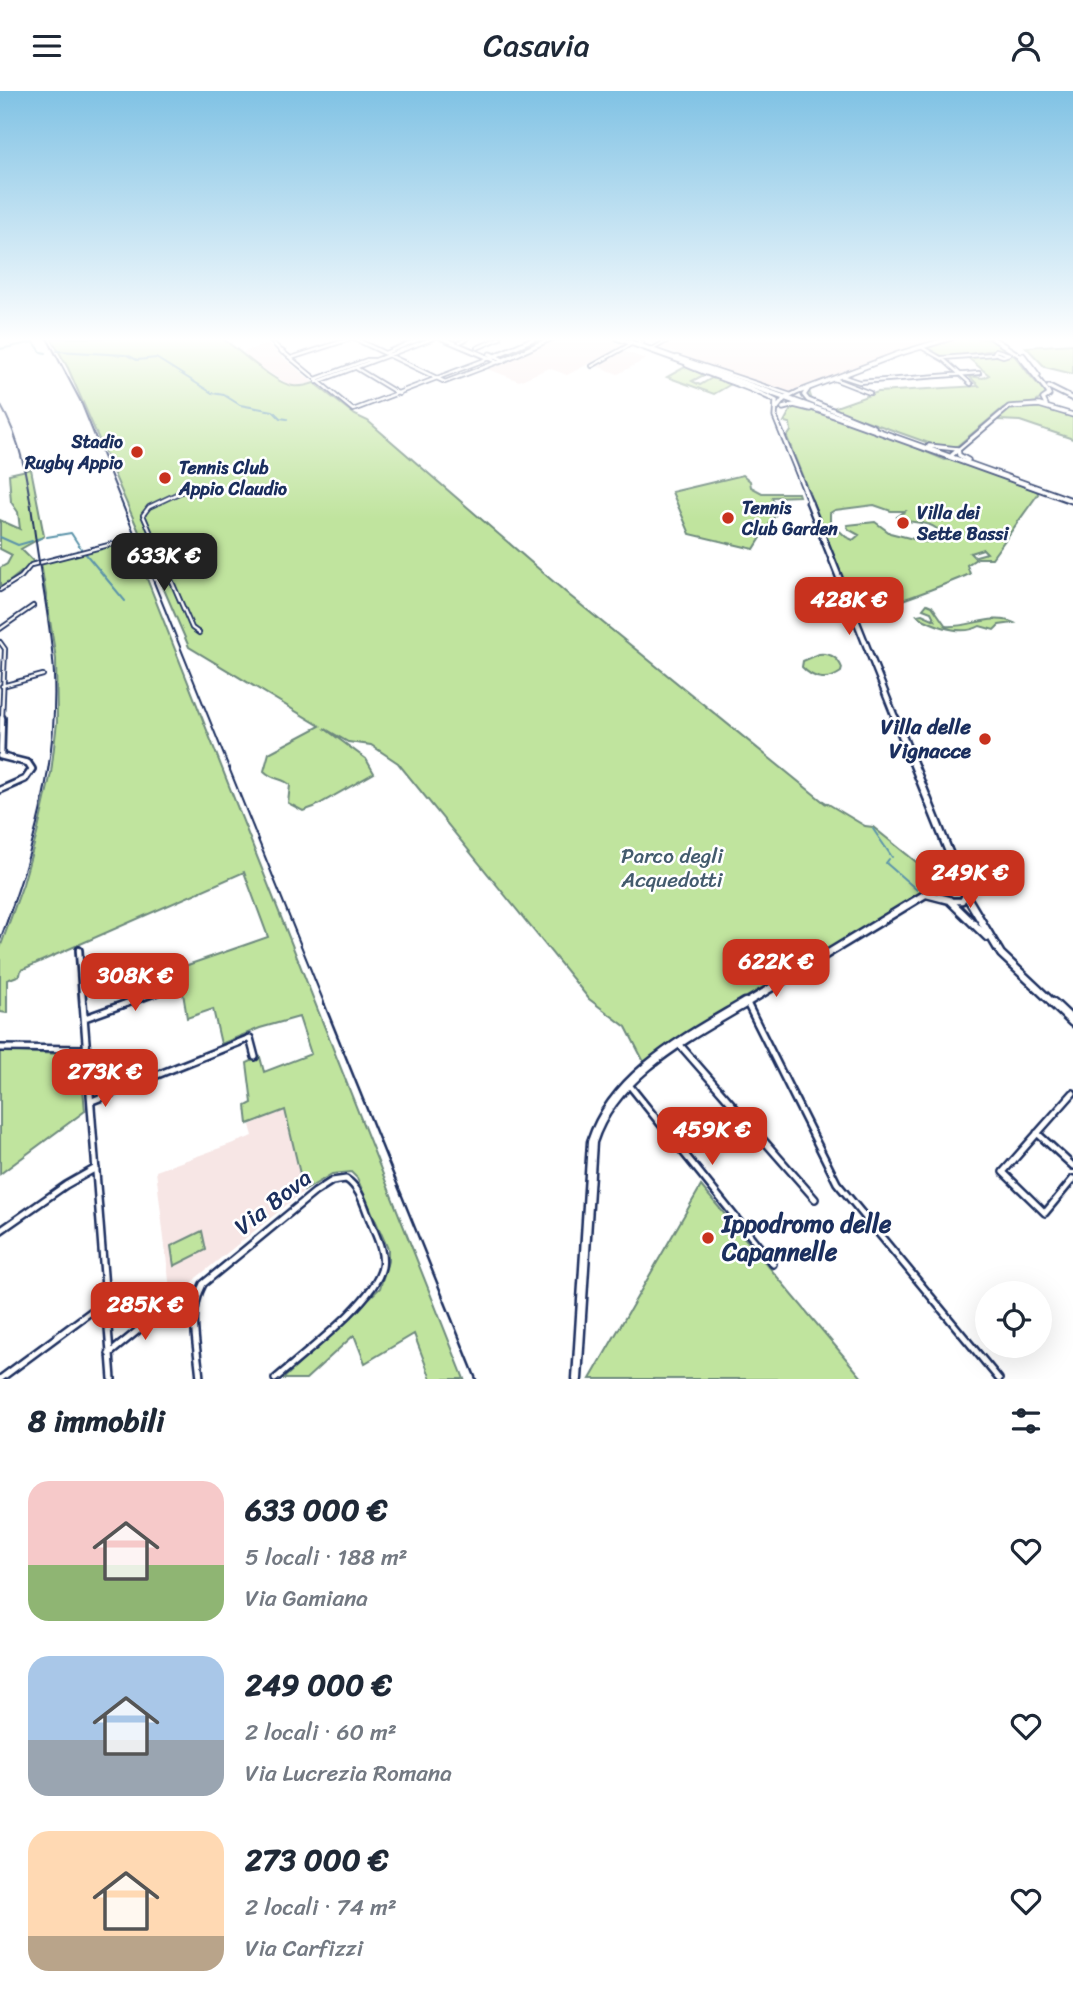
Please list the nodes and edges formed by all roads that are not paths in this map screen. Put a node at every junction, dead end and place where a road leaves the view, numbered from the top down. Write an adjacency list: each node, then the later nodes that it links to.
1 (338, 398): 2 (street)
2 (387, 398)
3 (772, 398): 13 (street)
4 (787, 398): 12 (street)
5 (787, 398): 13 (street)
6 (791, 398): 14 (main road)
7 (791, 398): 17 (main road)
8 (806, 398): 17 (street)
9 (1045, 398): 10 (street); 11 (street)
10 (1030, 404): 11 (street); 19 (street)
11 (1048, 407): 15 (street)
12 (783, 408): 14 (street); 16 (street)
13 (775, 411): 16 (street)
14 (825, 413): 20 (main road)
15 (1073, 414)
16 (775, 417): 39 (street)
17 (874, 427): 18 (main road)
18 (929, 446): 19 (street); 20 (main road)
19 (958, 449): 20 (street); 21 (street)
20 (951, 456): 21 (main road); 23 (main road)
21 (968, 460): 23 (main road)
22 (183, 491): 24 (street)
23 (1073, 500)
24 (150, 534): 25 (street); 30 (street)
25 (144, 536)
26 (132, 539): 27 (street)
27 (0, 590)
28 (33, 606): 29 (street)
29 (0, 629)
30 (199, 633)
31 (0, 642): 32 (street)
32 (5, 649): 33 (street); 35 (street)
33 (0, 653)
34 (43, 675): 35 (street)
35 (2, 686): 36 (street)
36 (1, 704): 37 (street)
37 (1, 756): 38 (street)
38 (0, 790)
39 (947, 846): 40 (street); 41 (street)
40 (942, 883): 41 (street); 42 (street); 43 (street)
41 (964, 892): 43 (street); 44 (street)
42 (926, 894): 43 (street); 47 (street)
43 (949, 900): 44 (street)
44 (992, 942): 49 (street)
45 (79, 950): 48 (street)
46 (176, 985): 48 (street)
47 (747, 1001): 50 (street); 73 (street)
48 (85, 1018): 52 (street)
49 (1073, 1022)
50 (679, 1043): 54 (street); 61 (street)
51 (0, 1048): 52 (street)
52 (86, 1049): 56 (street)
53 (255, 1057): 56 (street)
54 (631, 1085): 63 (street); 72 (street)
55 (1073, 1093): 57 (street)
56 (92, 1101): 59 (street)
57 (1037, 1133): 58 (street); 60 (street)
58 (1073, 1166)
59 (96, 1168): 62 (street); 64 (street)
60 (1073, 1179)
61 (815, 1199)
62 (0, 1231)
63 (773, 1264)
64 (104, 1302): 66 (street); 68 (street)
65 (163, 1310): 66 (street)
66 (109, 1354): 67 (street)
67 (111, 1375): 69 (street)
68 (0, 1379)
69 (104, 1379)
70 (200, 1379): 71 (street, Via Bova)
71 (275, 1379)
72 (577, 1379)
73 (999, 1379)

